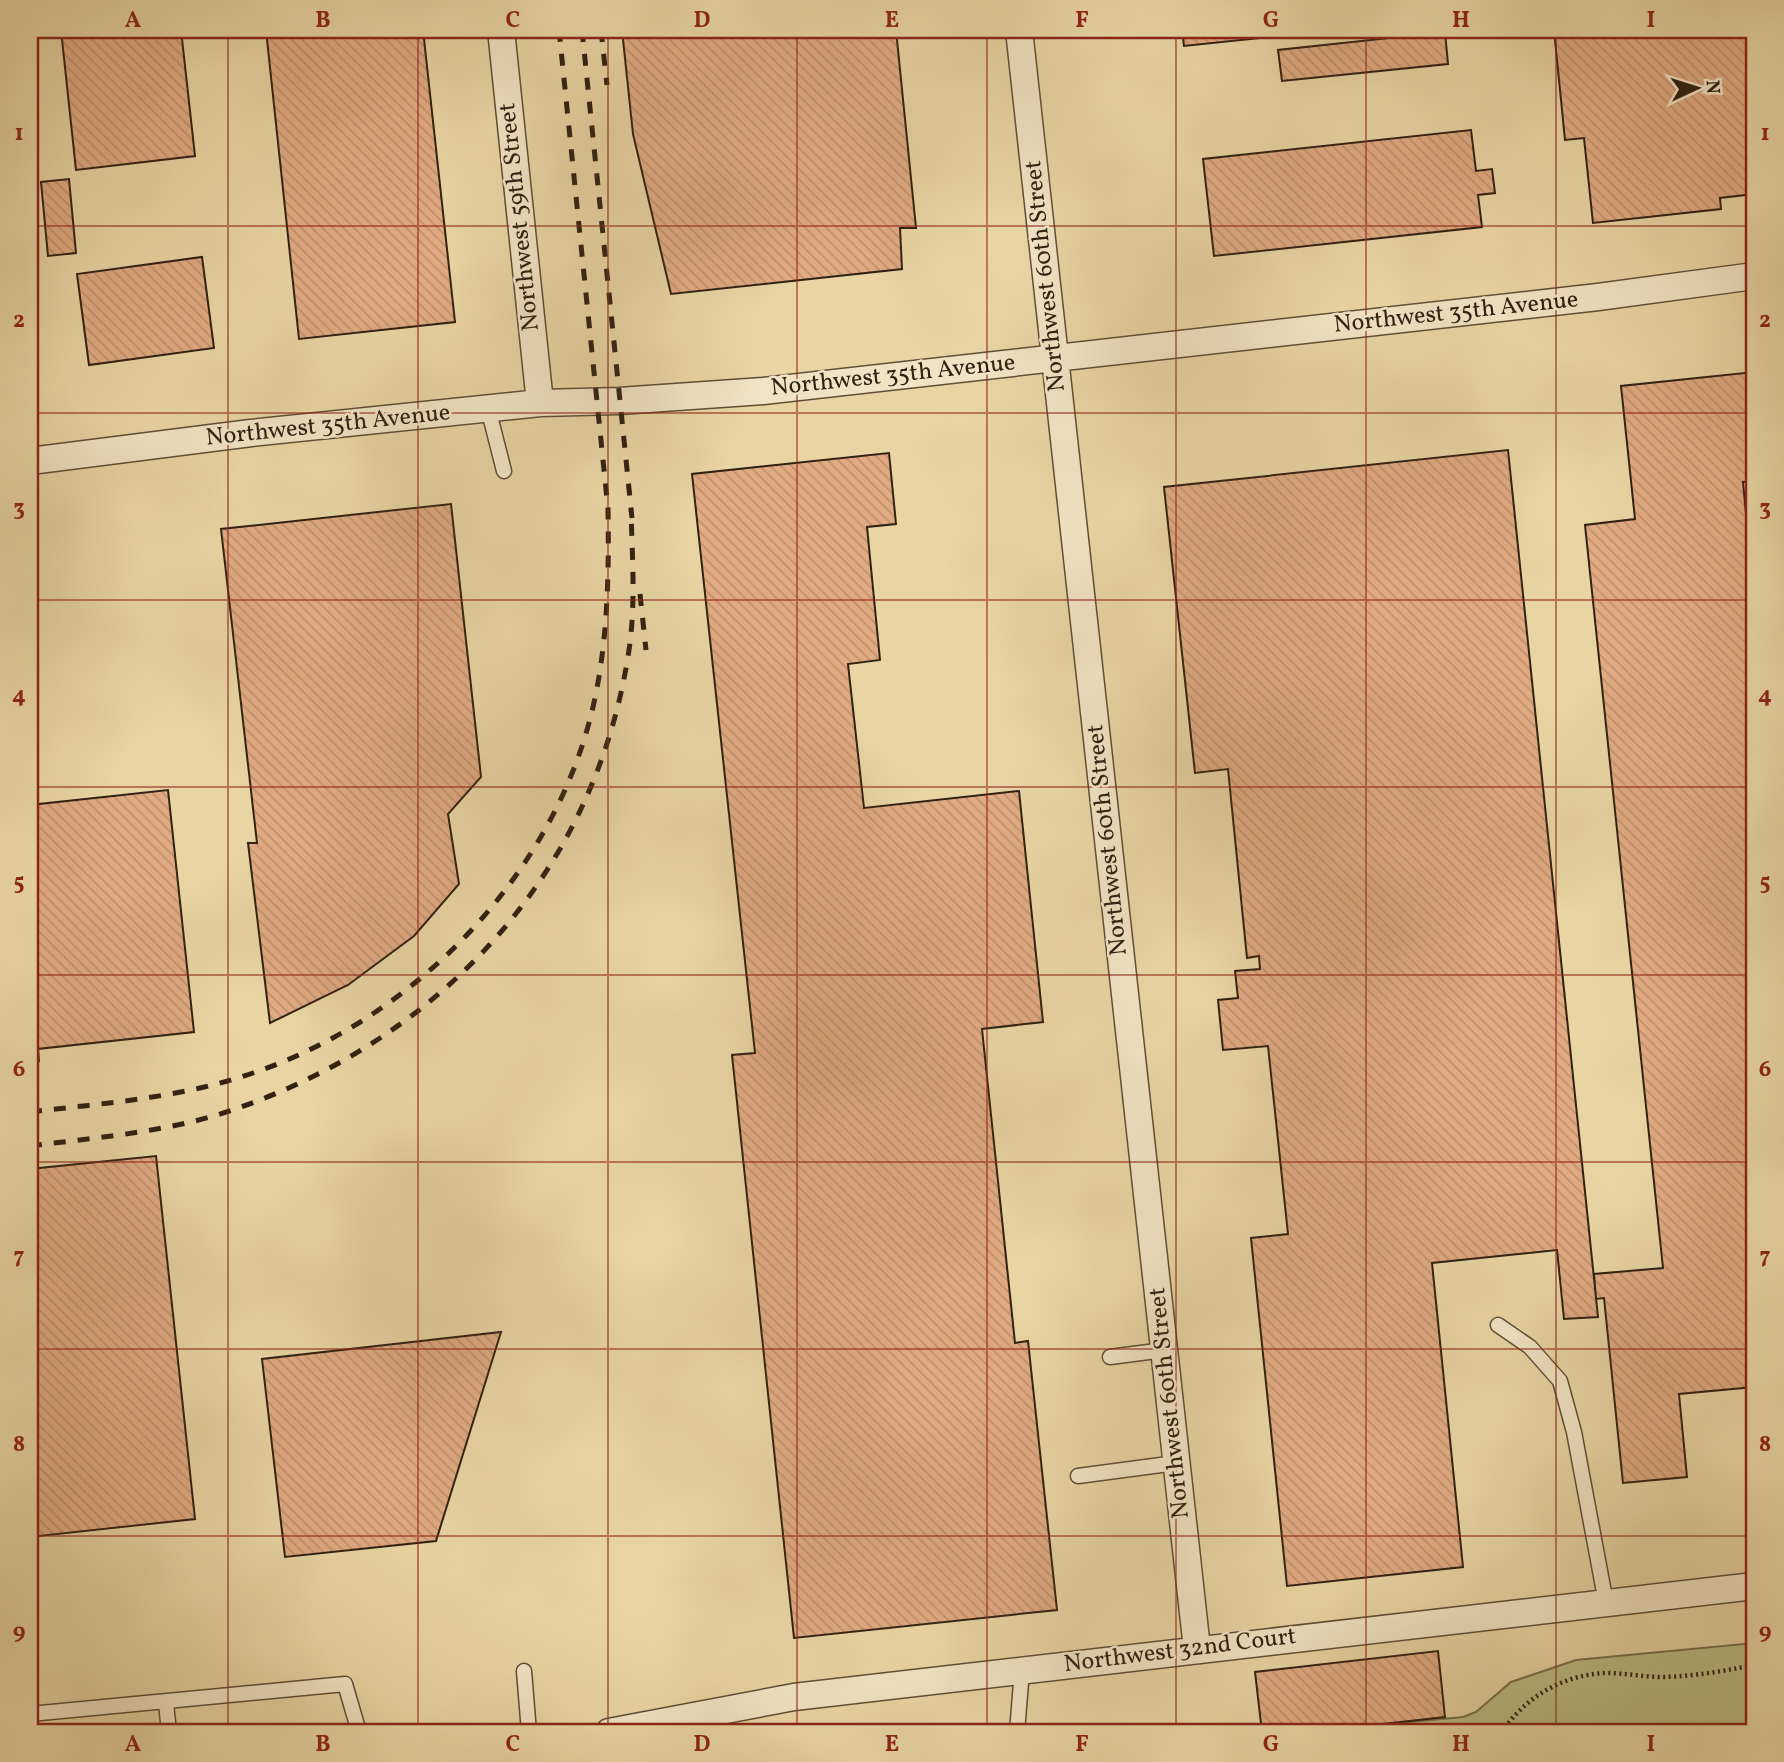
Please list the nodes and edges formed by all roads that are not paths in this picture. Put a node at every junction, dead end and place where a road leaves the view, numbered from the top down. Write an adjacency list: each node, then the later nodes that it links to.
1 (501, 30): 5 (street, Northwest 59th Street)
2 (1019, 30): 4 (street, Northwest 60th Street)
3 (1754, 276): 4 (street, Northwest 35th Avenue)
4 (1054, 359): 5 (street, Northwest 35th Avenue); 10 (street, Northwest 60th Street)
5 (540, 403): 6 (street, Northwest 35th Avenue)
6 (488, 408): 7 (street, Northwest 35th Avenue); 8 (lane)
7 (30, 460)
8 (503, 471)
9 (1498, 1325): 15 (lane)
10 (1164, 1350): 11 (lane); 12 (street, Northwest 60th Street)
11 (1110, 1357)
12 (1176, 1462): 13 (lane); 16 (street, Northwest 60th Street)
13 (1079, 1476)
14 (1754, 1586): 15 (street, Northwest 32nd Court)
15 (1606, 1603): 16 (street, Northwest 32nd Court)
16 (1197, 1649): 17 (street, Northwest 32nd Court)
17 (1022, 1670): 24 (street, Northwest 32nd Court); 25 (lane)
18 (524, 1671): 23 (lane)
19 (166, 1703): 20 (lane); 21 (lane); 22 (lane)
20 (30, 1714)
21 (169, 1732)
22 (359, 1732)
23 (529, 1732)
24 (609, 1732)
25 (1017, 1732)

